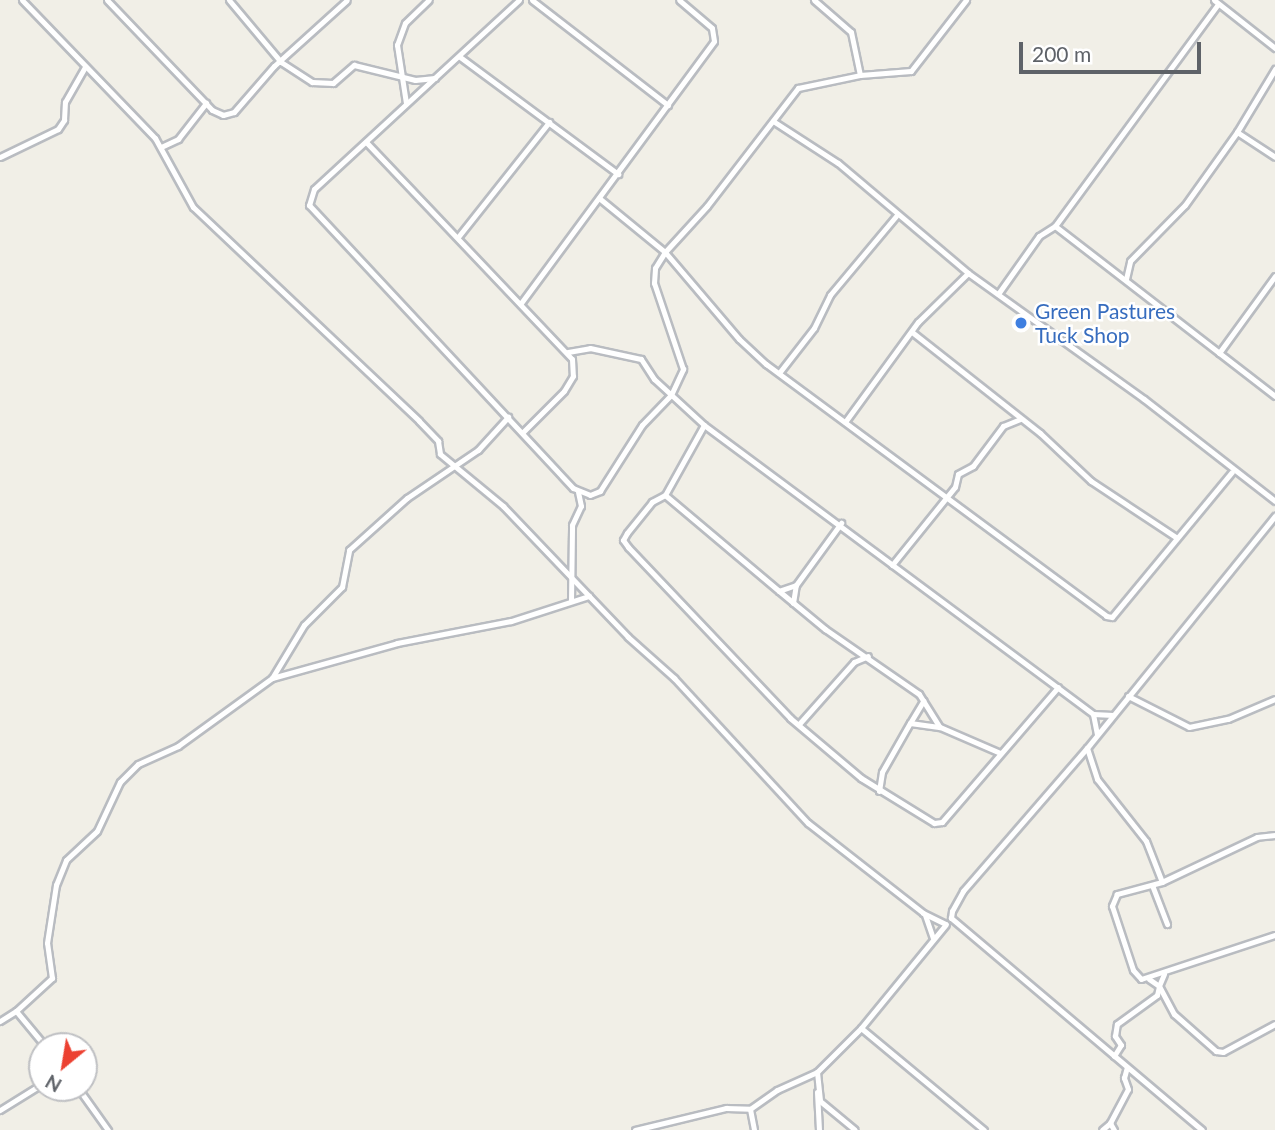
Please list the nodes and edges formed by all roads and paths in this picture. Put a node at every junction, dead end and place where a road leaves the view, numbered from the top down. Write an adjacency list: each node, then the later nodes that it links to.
1 (22, 0): 17 (street)
2 (107, 0): 22 (street)
3 (229, 0): 13 (street)
4 (347, 0): 14 (street)
5 (429, 0): 20 (street)
6 (519, 0): 15 (street)
7 (532, 0): 24 (street)
8 (814, 0): 19 (street)
9 (682, 1): 24 (street)
10 (962, 1): 19 (street)
11 (1216, 2): 12 (street); 35 (street)
12 (1275, 48)
13 (273, 51): 14 (street); 16 (street)
14 (290, 51): 16 (street)
15 (460, 57): 21 (street); 26 (street)
16 (281, 62): 20 (street); 22 (street)
17 (85, 66): 29 (street); 30 (street)
18 (1275, 69): 27 (street)
19 (860, 75): 25 (street)
20 (403, 77): 21 (street); 23 (street)
21 (435, 78): 23 (street)
22 (206, 103): 29 (street)
23 (406, 104): 28 (street)
24 (667, 105): 32 (street)
25 (773, 121): 34 (street); 37 (street)
26 (550, 122): 32 (street); 36 (street)
27 (1237, 132): 31 (street); 40 (street)
28 (366, 142): 36 (street); 49 (street)
29 (161, 147): 54 (street)
30 (0, 157)
31 (1275, 157)
32 (618, 174): 33 (street)
33 (599, 198): 37 (street); 42 (street)
34 (897, 216): 38 (street); 46 (street)
35 (1055, 226): 40 (street); 41 (street)
36 (458, 237): 42 (street)
37 (665, 251): 46 (street); 47 (street)
38 (968, 273): 41 (street); 43 (street)
39 (1275, 276): 45 (street)
40 (1126, 279): 45 (street)
41 (998, 295): 55 (street)
42 (522, 303): 44 (street)
43 (912, 332): 50 (street); 51 (street)
44 (568, 352): 47 (street); 53 (street)
45 (1219, 353): 48 (street)
46 (779, 373): 51 (street)
47 (671, 396): 52 (street); 57 (street)
48 (1275, 396)
49 (509, 417): 53 (street); 54 (street)
50 (1020, 418): 59 (street); 64 (street)
51 (845, 422): 59 (street)
52 (704, 425): 58 (street); 63 (street)
53 (523, 432): 56 (street)
54 (455, 464): 66 (street); 73 (street)
55 (1232, 472): 60 (street); 64 (street)
56 (578, 492): 57 (street); 61 (street)
57 (590, 495): 61 (street)
58 (665, 495): 68 (street); 81 (street)
59 (946, 499): 64 (street); 65 (street)
60 (1275, 501)
61 (581, 506): 66 (street)
62 (1275, 516): 75 (street)
63 (841, 523): 65 (street); 67 (street)
64 (1177, 538)
65 (892, 565): 74 (street)
66 (573, 579): 69 (street); 70 (street)
67 (796, 585): 68 (street); 71 (street)
68 (779, 591): 71 (street)
69 (589, 596): 70 (street); 92 (street)
70 (571, 601): 73 (street)
71 (793, 603): 72 (street)
72 (868, 656): 77 (street); 81 (street)
73 (272, 678): 101 (street)
74 (1058, 687): 78 (street); 85 (street)
75 (1128, 696): 76 (street); 79 (street)
76 (1275, 699)
77 (923, 701): 80 (street); 82 (street)
78 (1093, 713): 79 (street); 83 (street)
79 (1113, 715): 83 (street)
80 (911, 723): 82 (street); 86 (street)
81 (799, 724): 87 (street)
82 (940, 727): 85 (street)
83 (1097, 735): 84 (street)
84 (1087, 748): 90 (street); 93 (street)
85 (1000, 753): 88 (street)
86 (880, 776): 87 (street); 88 (street)
87 (865, 781): 88 (street)
88 (879, 791)
89 (1275, 835): 90 (street)
90 (1162, 882): 91 (street)
91 (1152, 884): 94 (street); 99 (street)
92 (925, 915): 95 (street); 97 (street)
93 (951, 918): 95 (street); 106 (street)
94 (1167, 923)
95 (946, 924): 97 (street)
96 (1275, 935): 98 (street)
97 (933, 938): 104 (street)
98 (1164, 974): 99 (street); 100 (street)
99 (1149, 979): 100 (street)
100 (1159, 986): 103 (street); 106 (street)
101 (16, 1011): 102 (street); 105 (street)
102 (0, 1021)
103 (1275, 1024)
104 (861, 1028): 108 (street); 120 (street)
105 (33, 1032)
106 (1114, 1056): 107 (street)
107 (1127, 1067): 114 (street); 123 (street)
108 (817, 1072): 109 (street); 113 (street)
109 (817, 1091): 118 (street); 119 (street)
110 (28, 1093): 112 (street)
111 (88, 1102): 115 (street)
112 (0, 1110)
113 (750, 1110): 116 (street); 117 (street)
114 (1110, 1123): 121 (street); 122 (street)
115 (108, 1130)
116 (635, 1130)
117 (754, 1130)
118 (819, 1130)
119 (855, 1130)
120 (984, 1130)
121 (1102, 1130)
122 (1114, 1130)
123 (1202, 1130)

